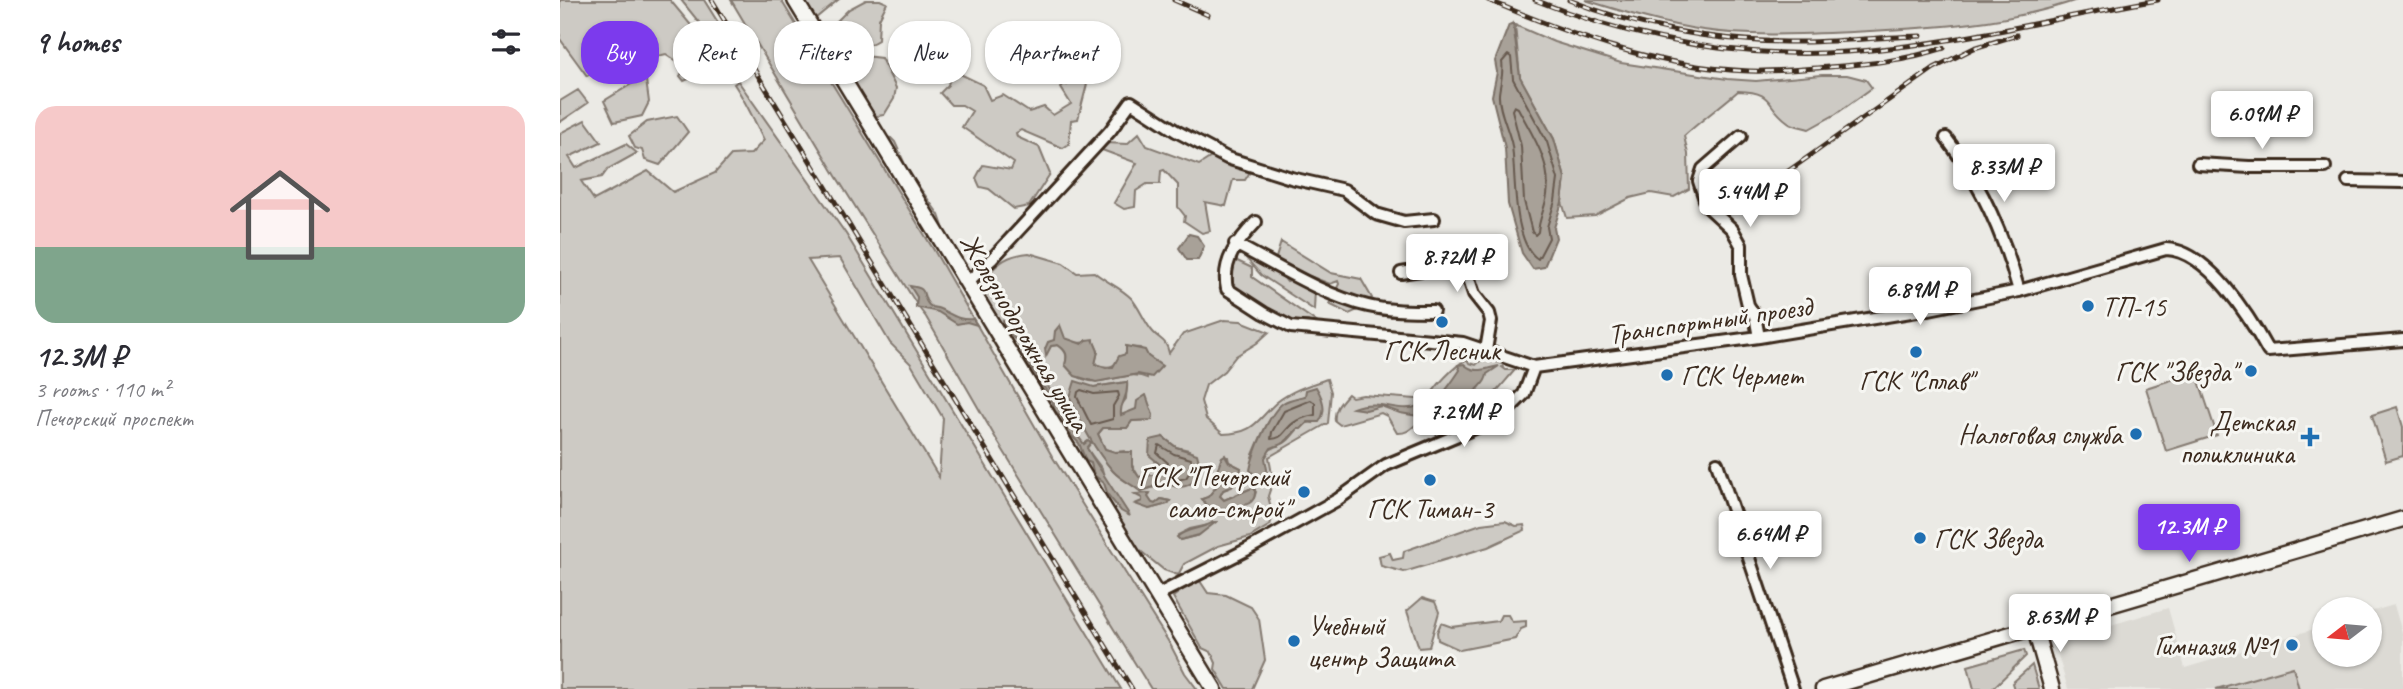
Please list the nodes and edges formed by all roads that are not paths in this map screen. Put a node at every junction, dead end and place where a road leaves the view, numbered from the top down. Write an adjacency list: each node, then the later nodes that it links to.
1 (794, 0): 12 (main road, Железнодорожная улица)
2 (1741, 136): 15 (street)
3 (1946, 138): 13 (street)
4 (2198, 164): 5 (street)
5 (2325, 167)
6 (2348, 181): 7 (street)
7 (2403, 182)
8 (1434, 219): 12 (street)
9 (1256, 222): 10 (street, Транспортный проезд)
10 (1235, 244): 14 (street); 17 (street, Транспортный проезд)
11 (1401, 273): 17 (street)
12 (967, 283): 21 (main road, Железнодорожная улица)
13 (2019, 291): 15 (street, Транспортный проезд); 16 (street, Транспортный проезд)
14 (1433, 311)
15 (1759, 337): 18 (street, Транспортный проезд)
16 (2403, 340)
17 (1486, 350): 18 (street, Транспортный проезд)
18 (1534, 367): 21 (street)
19 (1717, 463): 24 (street)
20 (2403, 519): 22 (main road)
21 (1157, 595): 23 (main road, Железнодорожная улица)
22 (2035, 629): 25 (main road); 26 (main road)
23 (1214, 689)
24 (1793, 689)
25 (1823, 689)
26 (2052, 689)

